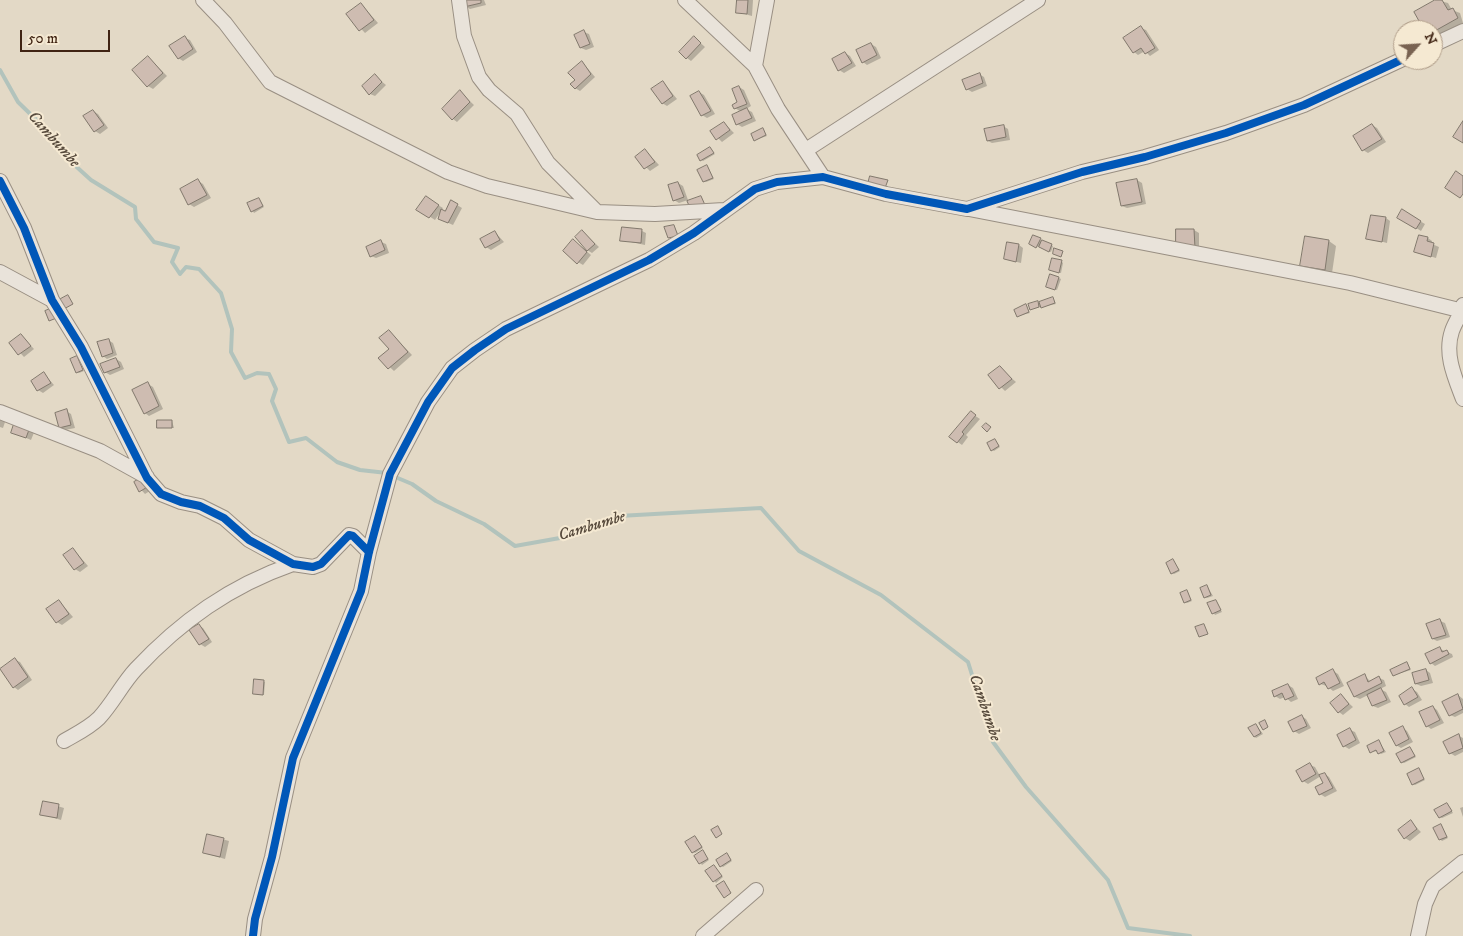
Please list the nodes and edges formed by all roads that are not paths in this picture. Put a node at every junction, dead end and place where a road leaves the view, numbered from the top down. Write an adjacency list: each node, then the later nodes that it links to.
1 (203, 0): 15 (street)
2 (459, 0): 15 (street)
3 (685, 0): 9 (street)
4 (767, 0): 9 (street)
5 (1038, 0): 10 (street)
6 (1463, 31): 7 (street)
7 (1443, 40)
8 (1393, 64): 13 (street)
9 (755, 66): 10 (street)
10 (806, 150): 11 (street)
11 (823, 177): 13 (street); 14 (street)
12 (0, 180): 17 (street)
13 (967, 209): 18 (street)
14 (724, 210): 15 (street); 22 (street)
15 (597, 212)
16 (0, 272): 17 (street)
17 (52, 300): 21 (street)
18 (1463, 309): 19 (street)
19 (1463, 399)
20 (0, 412): 21 (street)
21 (147, 478): 23 (street)
22 (369, 552): 23 (street); 27 (street)
23 (293, 564): 24 (street)
24 (64, 741)
25 (1463, 862): 29 (street)
26 (756, 890): 28 (street)
27 (253, 936)
28 (703, 936)
29 (1418, 936)

